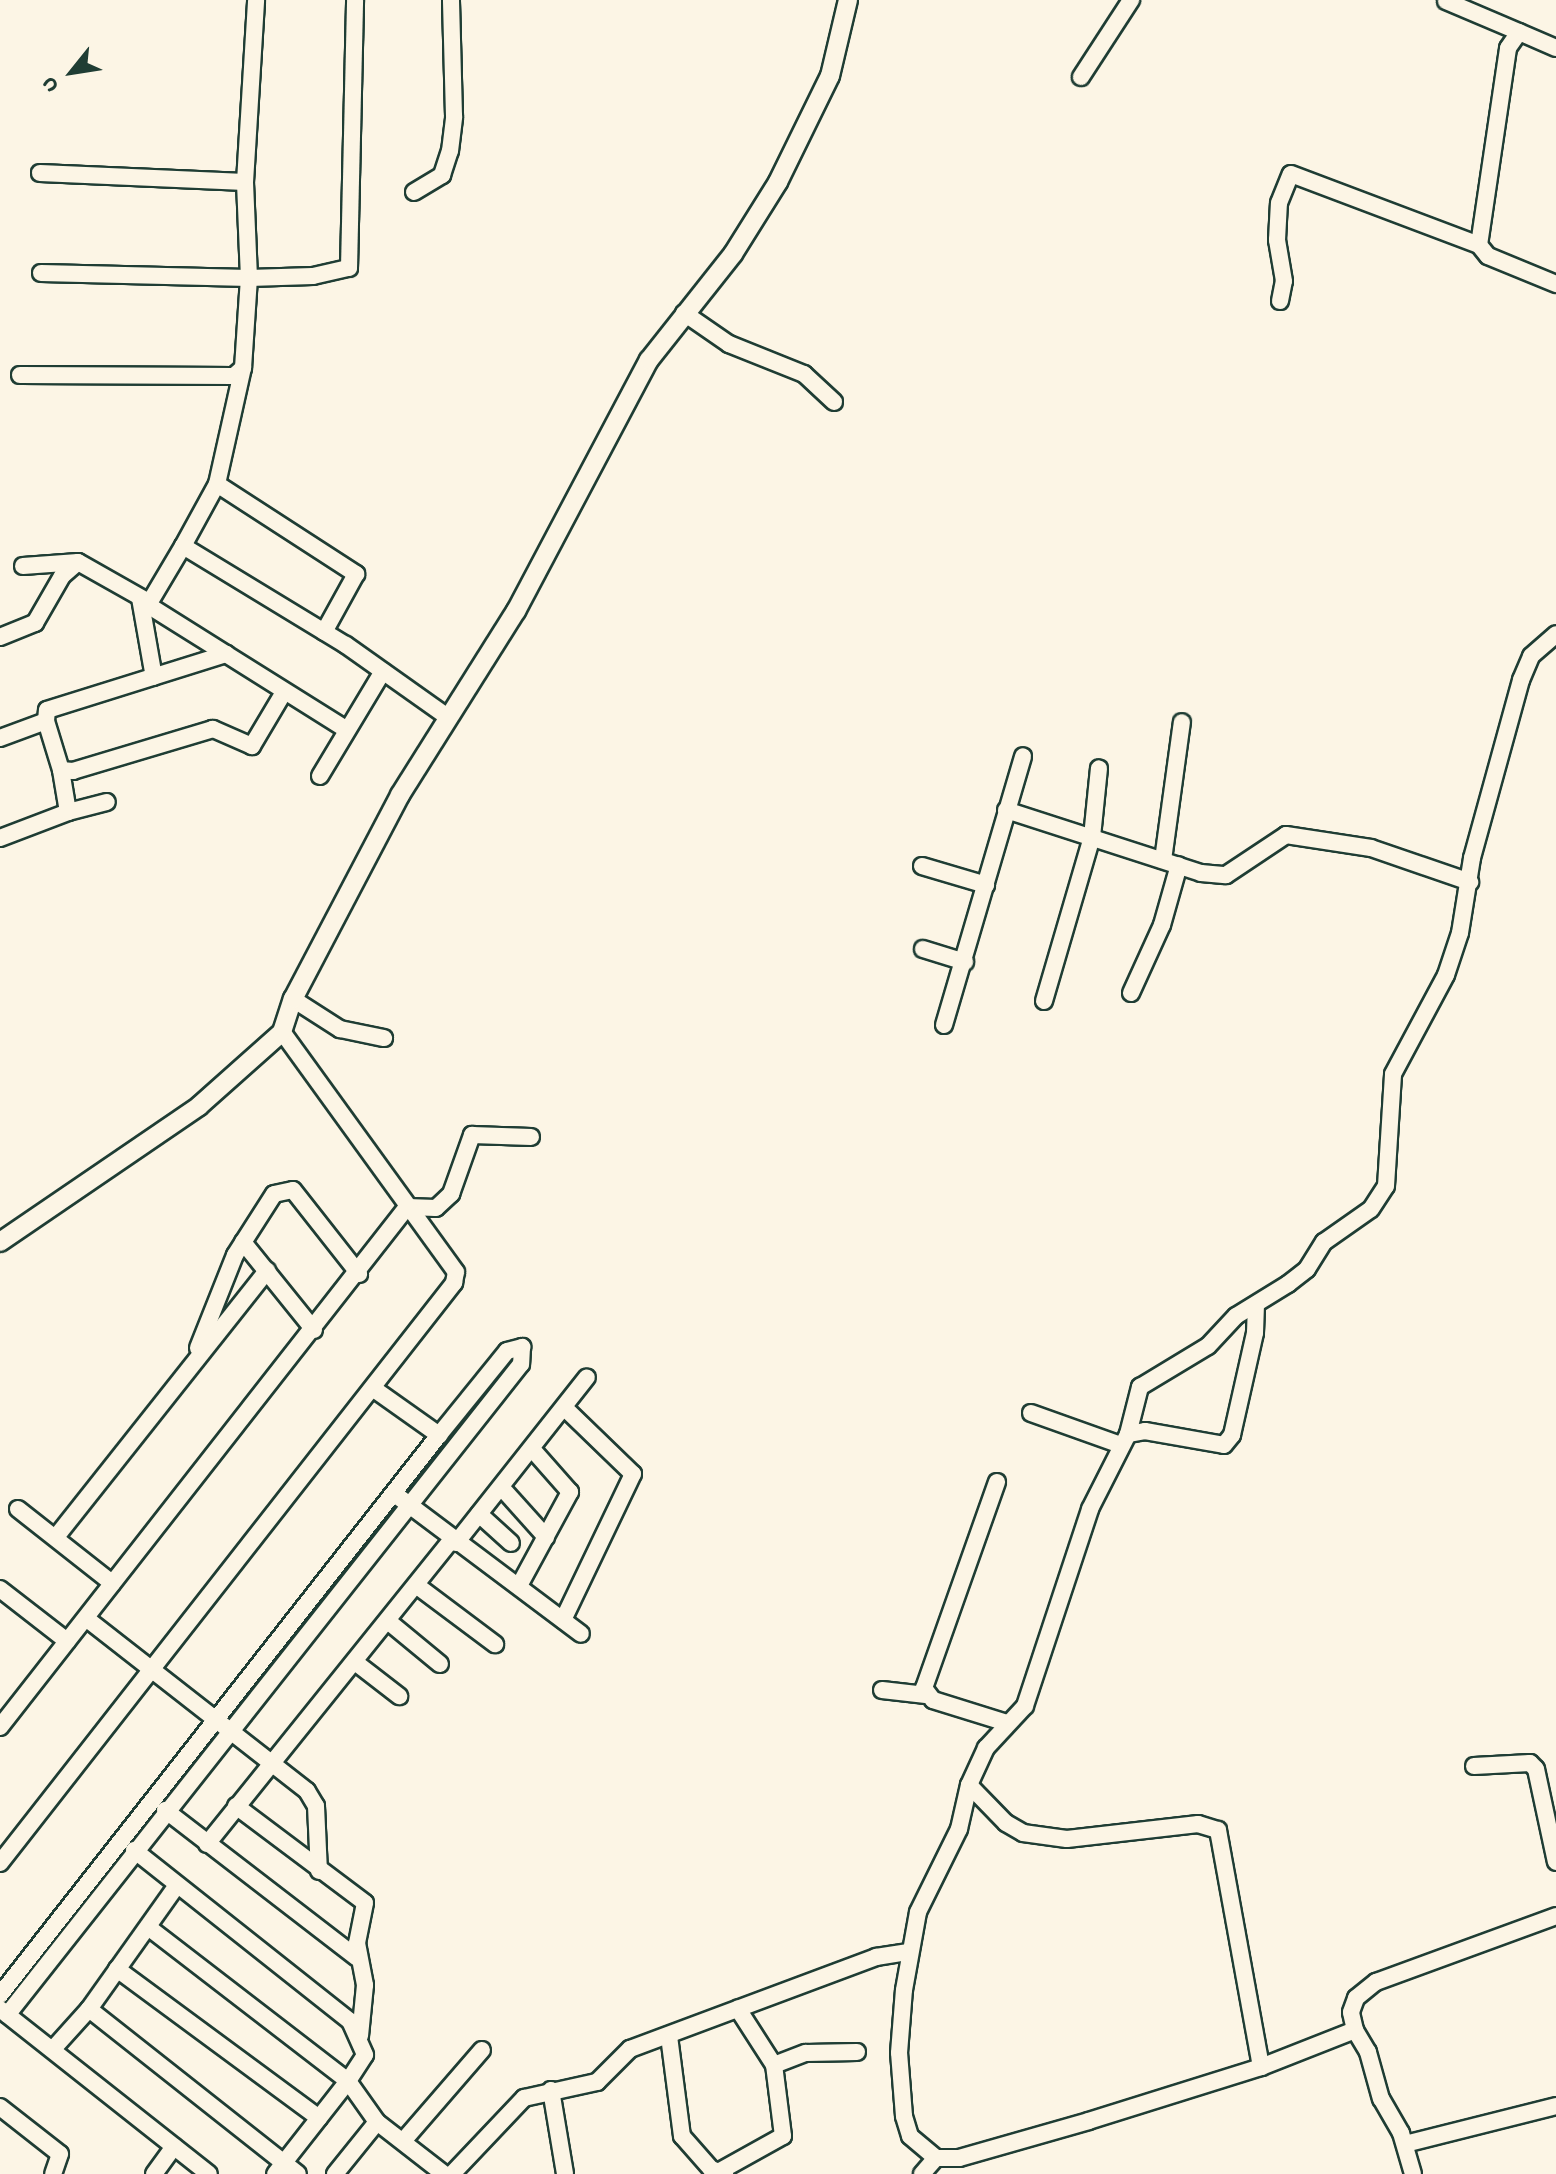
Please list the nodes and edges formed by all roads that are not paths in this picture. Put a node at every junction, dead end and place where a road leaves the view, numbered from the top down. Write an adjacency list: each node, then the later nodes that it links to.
1 (256, 0): 11 (street)
2 (355, 0): 15 (street)
3 (451, 0): 12 (street)
4 (848, 0): 18 (street)
5 (1131, 0): 9 (street)
6 (1446, 1): 7 (street)
7 (1519, 32): 8 (street); 13 (street)
8 (1556, 48)
9 (1081, 77)
10 (40, 173): 11 (street)
11 (245, 182): 15 (street)
12 (414, 192)
13 (1479, 245): 16 (street); 17 (street)
14 (41, 273): 15 (street)
15 (249, 278): 19 (street)
16 (1556, 284)
17 (1280, 301)
18 (684, 313): 21 (street); 34 (street)
19 (243, 368): 20 (street); 22 (street)
20 (20, 375)
21 (834, 402)
22 (217, 484): 23 (street); 27 (street)
23 (183, 546): 26 (street); 27 (street)
24 (78, 562): 25 (street); 26 (street); 29 (street)
25 (23, 566)
26 (144, 600): 30 (street); 32 (street)
27 (324, 632): 31 (street)
28 (1556, 634): 50 (street)
29 (0, 637)
30 (226, 654): 32 (street); 33 (street)
31 (383, 671): 34 (street); 37 (street)
32 (154, 677): 35 (street)
33 (284, 692): 37 (street); 41 (street)
34 (449, 718): 55 (street)
35 (46, 721): 38 (street); 41 (street)
36 (1182, 722): 48 (street)
37 (344, 728): 42 (street)
38 (0, 738)
39 (1023, 756): 44 (street)
40 (1099, 768): 46 (street)
41 (61, 770): 45 (street)
42 (320, 776)
43 (107, 802): 45 (street)
44 (1006, 810): 46 (street); 51 (street)
45 (68, 812): 47 (street)
46 (1092, 837): 48 (street); 56 (street)
47 (0, 838)
48 (1171, 862): 50 (street); 54 (street)
49 (922, 866): 51 (street)
50 (1470, 882): 66 (street)
51 (986, 885): 53 (street)
52 (923, 949): 53 (street)
53 (965, 962): 57 (street)
54 (1131, 993)
55 (293, 999): 58 (street); 59 (street)
56 (1044, 1001)
57 (944, 1025)
58 (282, 1032): 61 (street); 62 (street)
59 (384, 1038)
60 (531, 1137): 61 (street)
61 (407, 1207): 65 (street); 70 (street)
62 (0, 1242)
63 (243, 1242): 64 (street); 65 (street); 68 (street)
64 (267, 1271): 67 (street); 68 (street)
65 (359, 1274): 67 (street)
66 (1256, 1305): 74 (street); 74 (street)
67 (314, 1330): 86 (street)
68 (192, 1364): 82 (street)
69 (587, 1377): 71 (street)
70 (374, 1389): 73 (street); 98 (street)
71 (565, 1408): 75 (street); 91 (street)
72 (1031, 1413): 74 (street)
73 (439, 1435): 78 (street); 79 (street)
74 (1124, 1439): 102 (street)
75 (533, 1450): 77 (street); 83 (street)
76 (997, 1482): 100 (street)
77 (502, 1488): 81 (street); 83 (street)
78 (394, 1493): 79 (street); 103 (street)
79 (408, 1505): 84 (street); 103 (street)
80 (18, 1509): 82 (street)
81 (479, 1514): 84 (street); 85 (street)
82 (56, 1537): 86 (street)
83 (546, 1537): 87 (street)
84 (454, 1542): 87 (street); 88 (street)
85 (511, 1543)
86 (112, 1583): 90 (street)
87 (520, 1584): 91 (street)
88 (416, 1585): 92 (street); 95 (street)
89 (3, 1597): 94 (street)
90 (87, 1619): 94 (street); 98 (street)
91 (563, 1620): 93 (street)
92 (389, 1622): 96 (street); 97 (street)
93 (581, 1634)
94 (67, 1641): 104 (street)
95 (495, 1644)
96 (355, 1662): 101 (street); 105 (street)
97 (440, 1664)
98 (151, 1672): 103 (street); 113 (street)
99 (882, 1690): 100 (street)
100 (926, 1695): 102 (street)
101 (399, 1696)
102 (1007, 1723): 107 (street)
103 (222, 1724): 105 (street); 109 (street); 121 (street)
104 (0, 1727)
105 (271, 1763): 108 (street); 114 (street)
106 (1474, 1766): 112 (street)
107 (969, 1785): 118 (street); 132 (street)
108 (236, 1806): 110 (street); 114 (street)
109 (165, 1810): 110 (street); 111 (street)
110 (207, 1844): 119 (street)
111 (134, 1850): 115 (street); 124 (street)
112 (1556, 1862)
113 (0, 1863)
114 (319, 1871): 119 (street)
115 (177, 1885): 117 (street); 126 (street)
116 (1556, 1916): 125 (street)
117 (148, 1927): 120 (street); 133 (street)
118 (909, 1952): 123 (street); 142 (street)
119 (357, 1958): 126 (street)
120 (117, 1969): 122 (street); 137 (street)
121 (0, 1995)
122 (89, 2009): 128 (street); 143 (street)
123 (738, 2009): 127 (street); 131 (street)
124 (4, 2012): 128 (street)
125 (1355, 2030): 132 (street); 140 (street)
126 (360, 2036): 133 (street)
127 (669, 2036): 134 (street); 145 (street)
128 (53, 2049): 141 (street)
129 (482, 2050): 139 (street)
130 (857, 2052): 131 (street)
131 (774, 2065): 145 (street)
132 (1261, 2067): 142 (street)
133 (348, 2081): 137 (street); 138 (street)
134 (551, 2090): 150 (street); 151 (street)
135 (1556, 2106): 140 (street)
136 (0, 2107): 146 (street)
137 (319, 2118): 143 (street)
138 (377, 2122): 139 (street); 149 (street)
139 (404, 2140): 144 (street)
140 (1405, 2144): 153 (street)
141 (174, 2146): 147 (street); 148 (street)
142 (936, 2158): 152 (street)
143 (286, 2170)
144 (434, 2171)
145 (722, 2172)
146 (53, 2174)
147 (154, 2174)
148 (209, 2174)
149 (335, 2174)
150 (452, 2174)
151 (565, 2174)
152 (922, 2174)
153 (1413, 2174)

